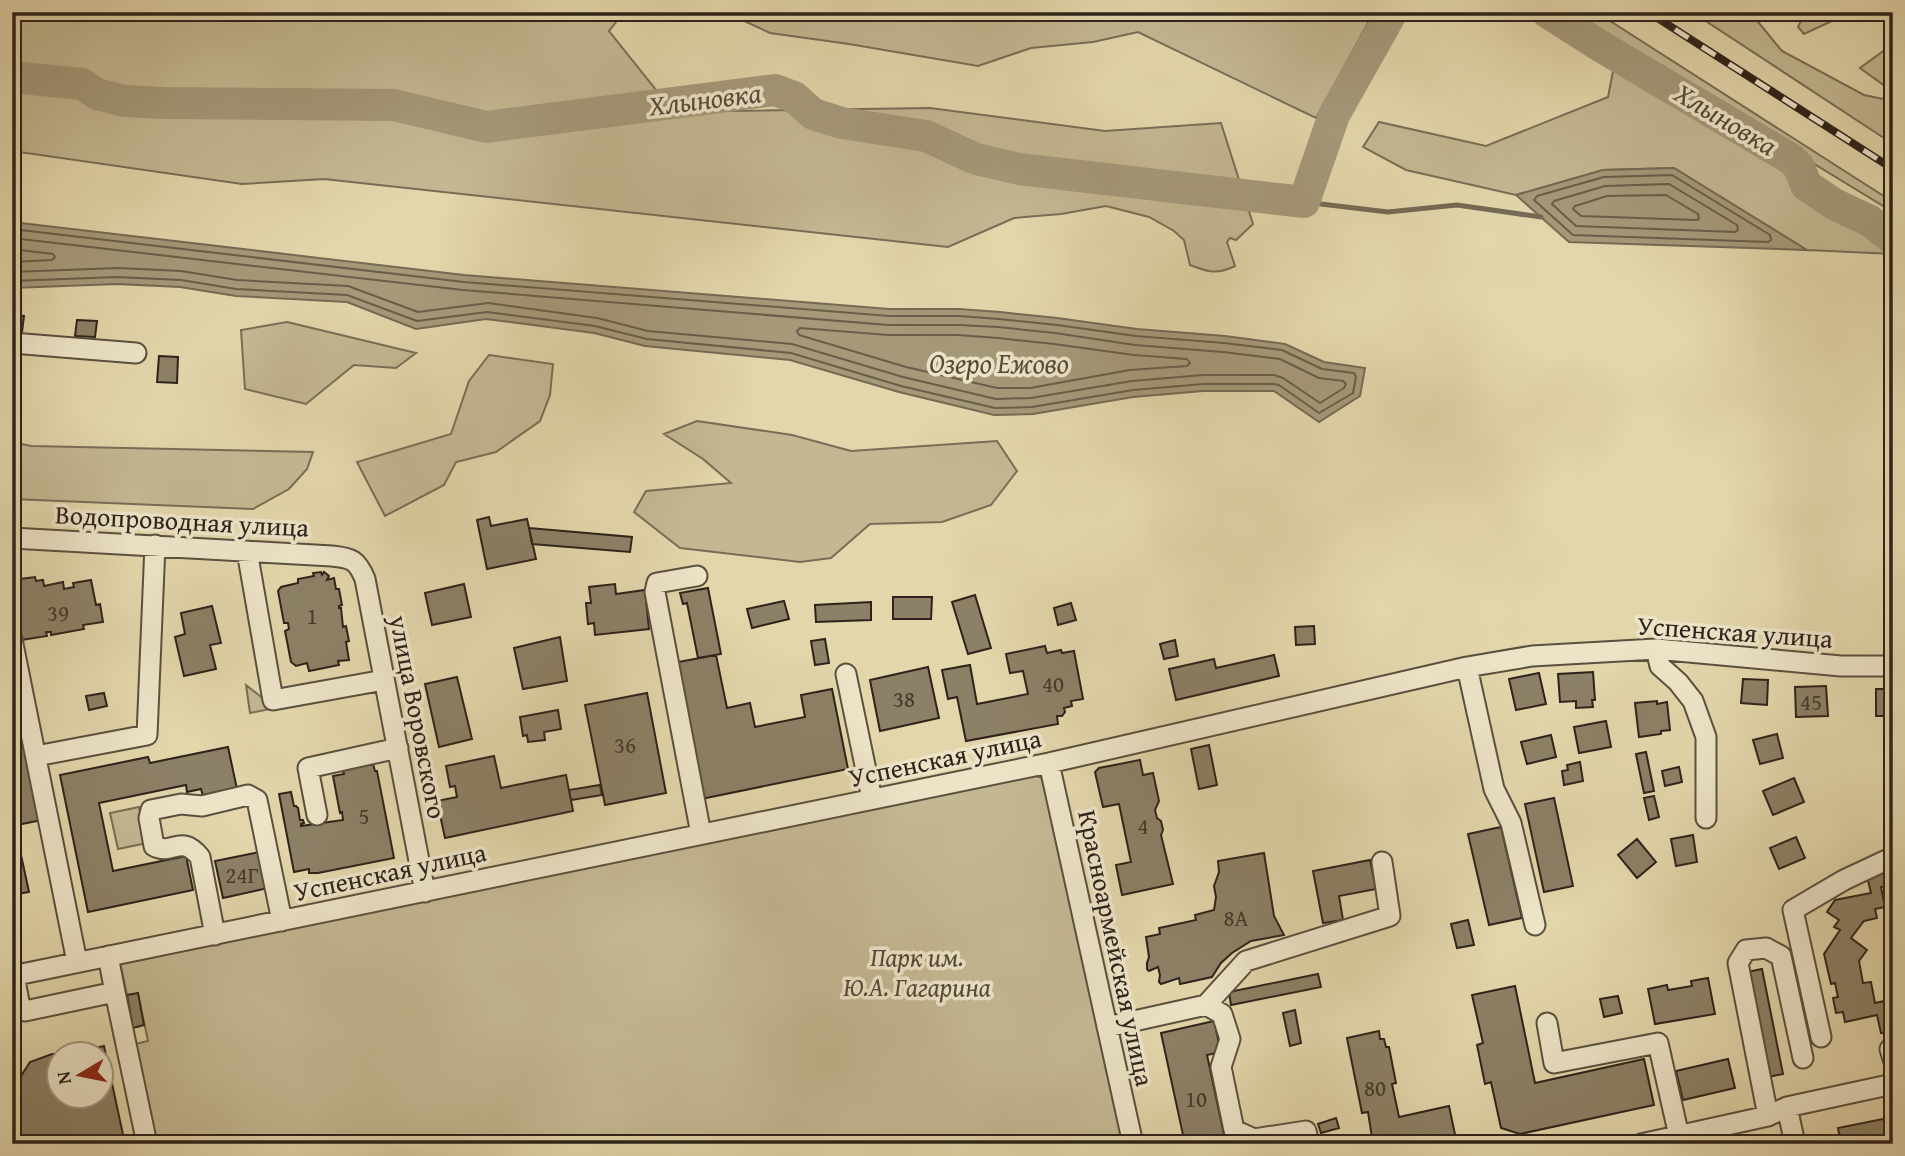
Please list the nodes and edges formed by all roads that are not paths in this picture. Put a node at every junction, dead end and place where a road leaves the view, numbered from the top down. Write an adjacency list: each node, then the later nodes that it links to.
1 (12, 343): 2 (street)
2 (136, 353)
3 (12, 538): 4 (street, Водопроводная улица)
4 (155, 545): 5 (street, Водопроводная улица); 15 (street)
5 (247, 551): 6 (street, Водопроводная улица); 13 (street)
6 (349, 558): 13 (street, улица Воровского)
7 (697, 576): 20 (street)
8 (12, 639): 15 (street)
9 (1656, 649): 10 (street, Успенская улица); 11 (street, Успенская улица); 19 (street)
10 (1893, 666)
11 (1467, 667): 16 (street, Успенская улица); 25 (street)
12 (846, 674): 17 (street)
13 (384, 680): 14 (street, улица Воровского)
14 (398, 748): 18 (street); 23 (street, улица Воровского)
15 (36, 756): 28 (street)
16 (1049, 763): 17 (street, Успенская улица); 33 (street, Красноармейская улица)
17 (872, 799): 20 (street, Успенская улица)
18 (317, 815)
19 (1706, 818)
20 (701, 834): 23 (street, Успенская улица)
21 (1893, 857): 34 (street)
22 (1382, 862): 31 (street)
23 (425, 892): 24 (street, Успенская улица)
24 (282, 921): 26 (street, Успенская улица); 26 (street)
25 (1535, 925)
26 (215, 934): 27 (street, Успенская улица)
27 (108, 956): 28 (street, Успенская улица); 30 (street)
28 (77, 962): 29 (street, Успенская улица)
29 (13, 975): 30 (street)
30 (115, 992): 40 (street)
31 (1206, 1005): 33 (street); 42 (street)
32 (1547, 1023): 39 (street)
33 (1107, 1027): 41 (street, Красноармейская улица)
34 (1821, 1037)
35 (1803, 1058): 38 (street)
36 (1893, 1084): 37 (street)
37 (1787, 1107): 38 (street); 44 (street)
38 (1768, 1116): 39 (street)
39 (1679, 1136): 43 (street)
40 (147, 1144)
41 (1133, 1144)
42 (1309, 1144)
43 (1641, 1144)
44 (1795, 1144)

